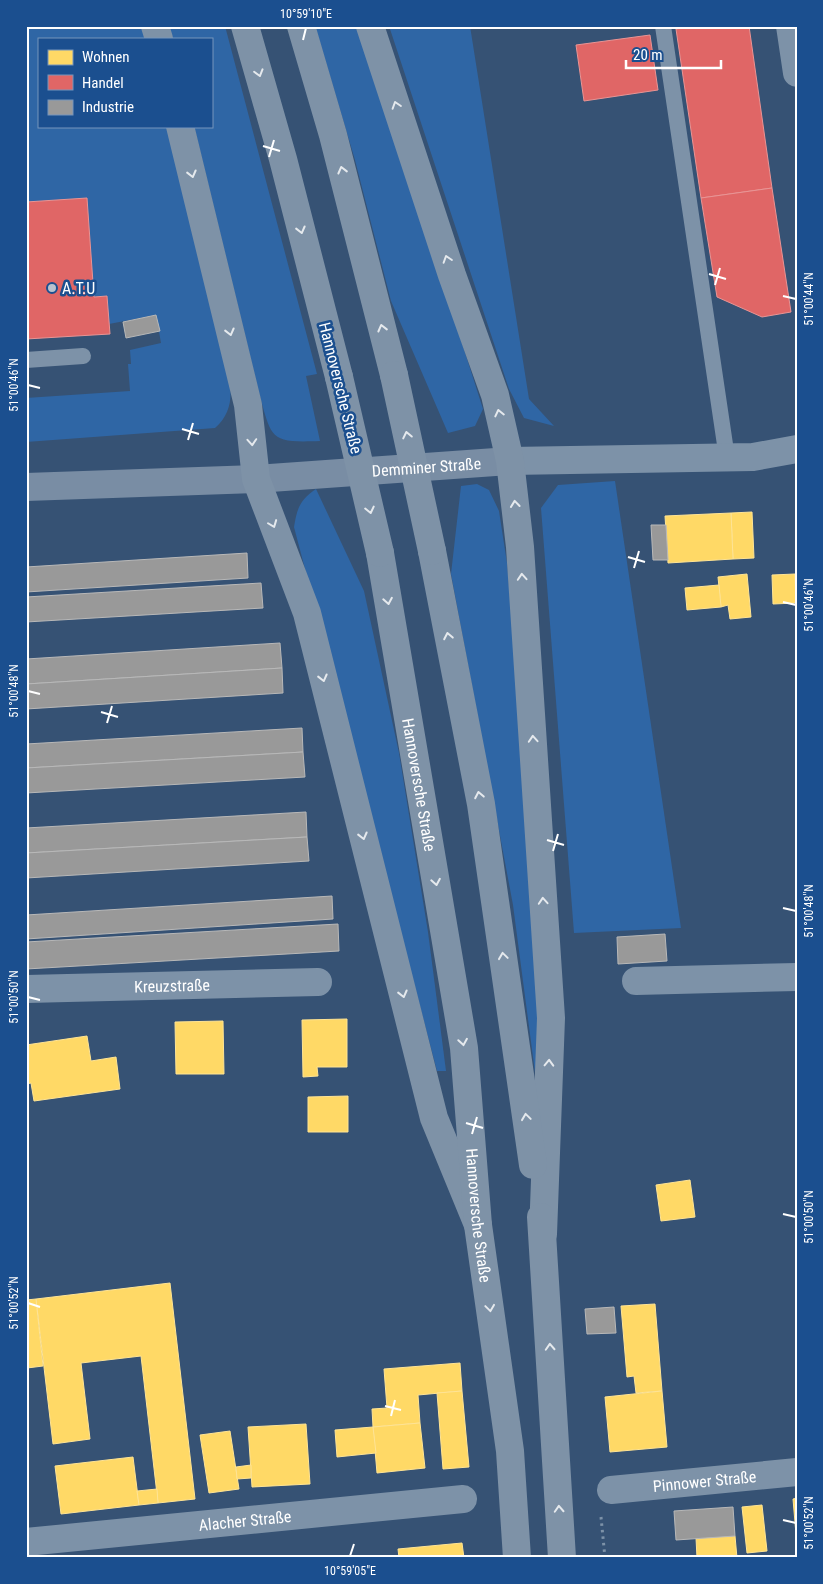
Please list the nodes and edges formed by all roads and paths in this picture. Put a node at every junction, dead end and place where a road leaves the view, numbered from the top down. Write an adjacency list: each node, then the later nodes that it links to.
1 (245, 26): 19 (highway, Hannoversche Straße, one-way to 19, bridge)
2 (301, 26): 20 (highway, one-way to 2, bridge)
3 (370, 26): 12 (highway, one-way to 3)
4 (663, 26): 11 (lane)
5 (790, 26): 6 (street)
6 (797, 73)
7 (180, 128): 13 (highway, one-way to 13)
8 (83, 356): 9 (lane)
9 (26, 360)
10 (797, 449): 11 (street, Demminer Straße)
11 (727, 458): 12 (street, Demminer Straße)
12 (510, 461): 13 (main road, Demminer Straße); 20 (highway, one-way to 12)
13 (256, 478): 14 (main road, Demminer Straße); 19 (highway, one-way to 19)
14 (26, 487)
15 (797, 977): 16 (street)
16 (636, 981)
17 (318, 982): 18 (street, Kreuzstraße)
18 (26, 989)
19 (478, 1225): 25 (highway, Hannoversche Straße, one-way to 25)
20 (543, 1234): 26 (highway, one-way to 20)
21 (797, 1472): 22 (street, Pinnower Straße)
22 (611, 1490): 27 (path)
23 (463, 1500): 24 (street, Alacher Straße)
24 (26, 1542)
25 (517, 1558)
26 (562, 1558)
27 (605, 1558)

